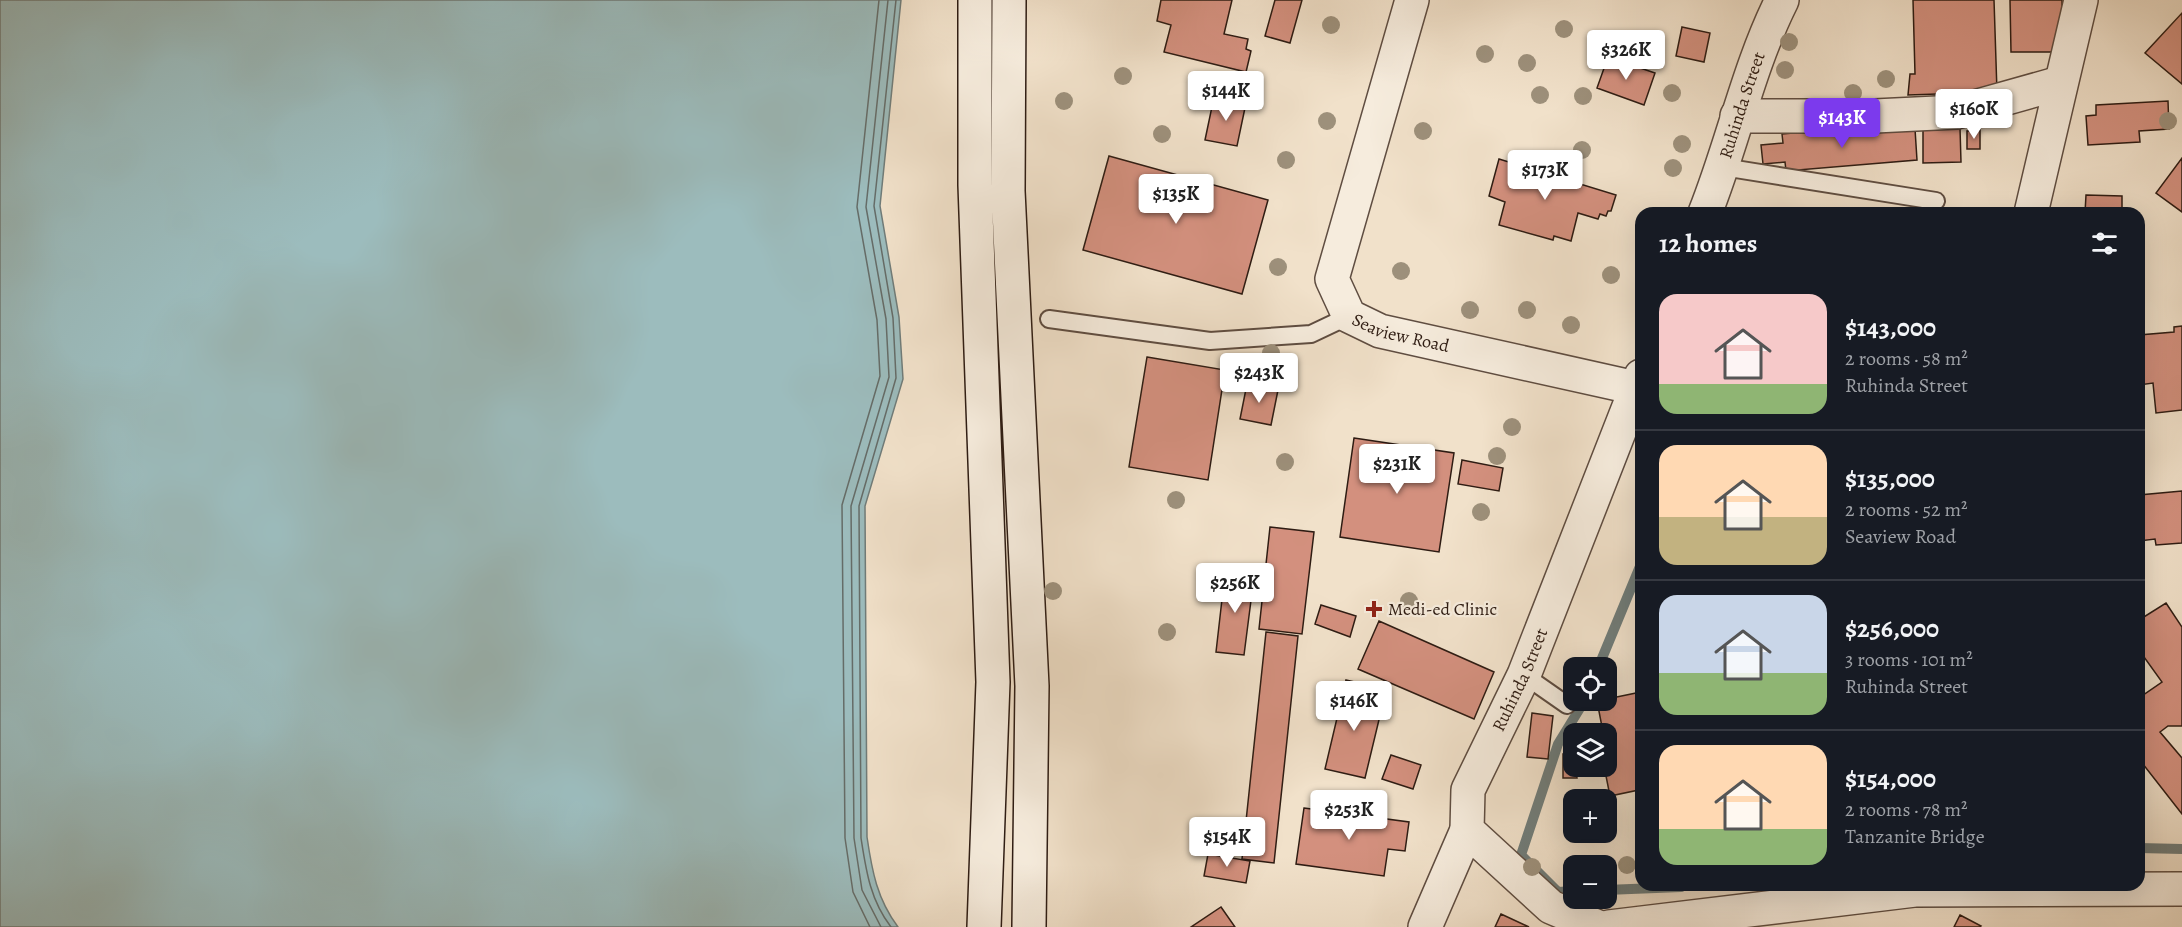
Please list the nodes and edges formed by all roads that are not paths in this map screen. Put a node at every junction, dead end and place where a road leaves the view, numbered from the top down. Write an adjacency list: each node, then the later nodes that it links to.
1 (975, 0): 22 (street)
2 (1009, 0): 23 (street)
3 (1412, 0): 12 (street, Seaview Road)
4 (1782, 0): 7 (street, Ruhinda Street)
5 (2081, 0): 6 (street)
6 (2060, 83): 7 (street); 11 (street)
7 (1737, 116): 8 (street, Ruhinda Street)
8 (1723, 167): 9 (lane); 10 (street, Ruhinda Street)
9 (1935, 201)
10 (1707, 207)
11 (2032, 207)
12 (1349, 316): 13 (lane); 14 (street, Seaview Road)
13 (1049, 319)
14 (1635, 381)
15 (1635, 392): 16 (street, Ruhinda Street)
16 (1524, 675): 17 (lane); 18 (street, Ruhinda Street)
17 (1563, 702)
18 (1467, 830): 24 (street); 25 (street)
19 (2145, 888): 20 (street)
20 (2182, 888)
21 (1907, 891): 26 (street)
22 (985, 911)
23 (1029, 916)
24 (1425, 927)
25 (1598, 927)
26 (1609, 927)

